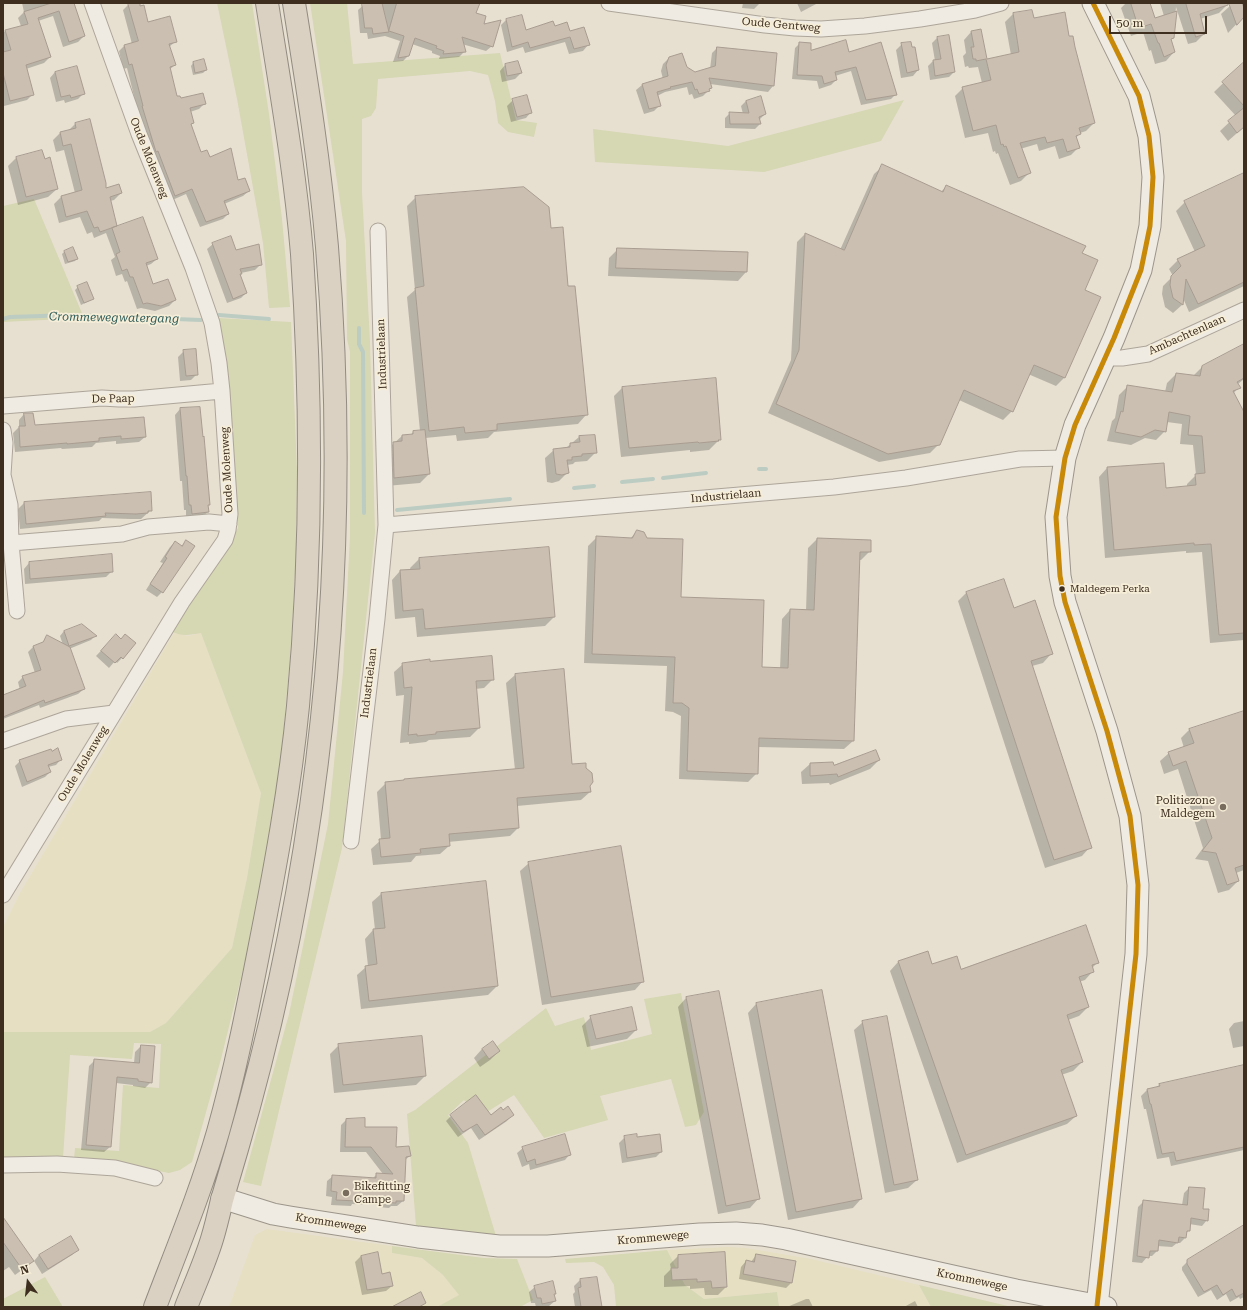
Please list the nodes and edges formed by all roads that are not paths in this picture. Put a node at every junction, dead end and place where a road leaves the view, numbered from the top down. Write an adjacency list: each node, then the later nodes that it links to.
1 (92, 3): 10 (street, Oude Molenweg)
2 (267, 3): 24 (highway)
3 (294, 3): 25 (highway)
4 (609, 3): 5 (street, Oude Gentweg)
5 (1001, 3)
6 (1093, 4): 9 (street)
7 (378, 231): 15 (street, Industrielaan)
8 (1244, 310): 9 (street, Ambachtenlaan)
9 (1105, 358): 13 (street)
10 (222, 391): 11 (street, De Paap); 14 (street, Oude Molenweg)
11 (3, 406)
12 (3, 430): 16 (street)
13 (1065, 458): 15 (street, Industrielaan); 26 (street)
14 (229, 524): 16 (street); 18 (street, Oude Molenweg)
15 (386, 524): 20 (street, Industrielaan)
16 (11, 544): 17 (street)
17 (17, 611)
18 (114, 713): 19 (street); 21 (street, Oude Molenweg)
19 (3, 741)
20 (351, 841)
21 (3, 895)
22 (3, 1165): 23 (street)
23 (155, 1178)
24 (199, 1191): 25 (street, Krommewege); 27 (highway)
25 (222, 1198): 26 (street, Krommewege); 28 (highway)
26 (1101, 1306)
27 (155, 1307)
28 (186, 1307)

